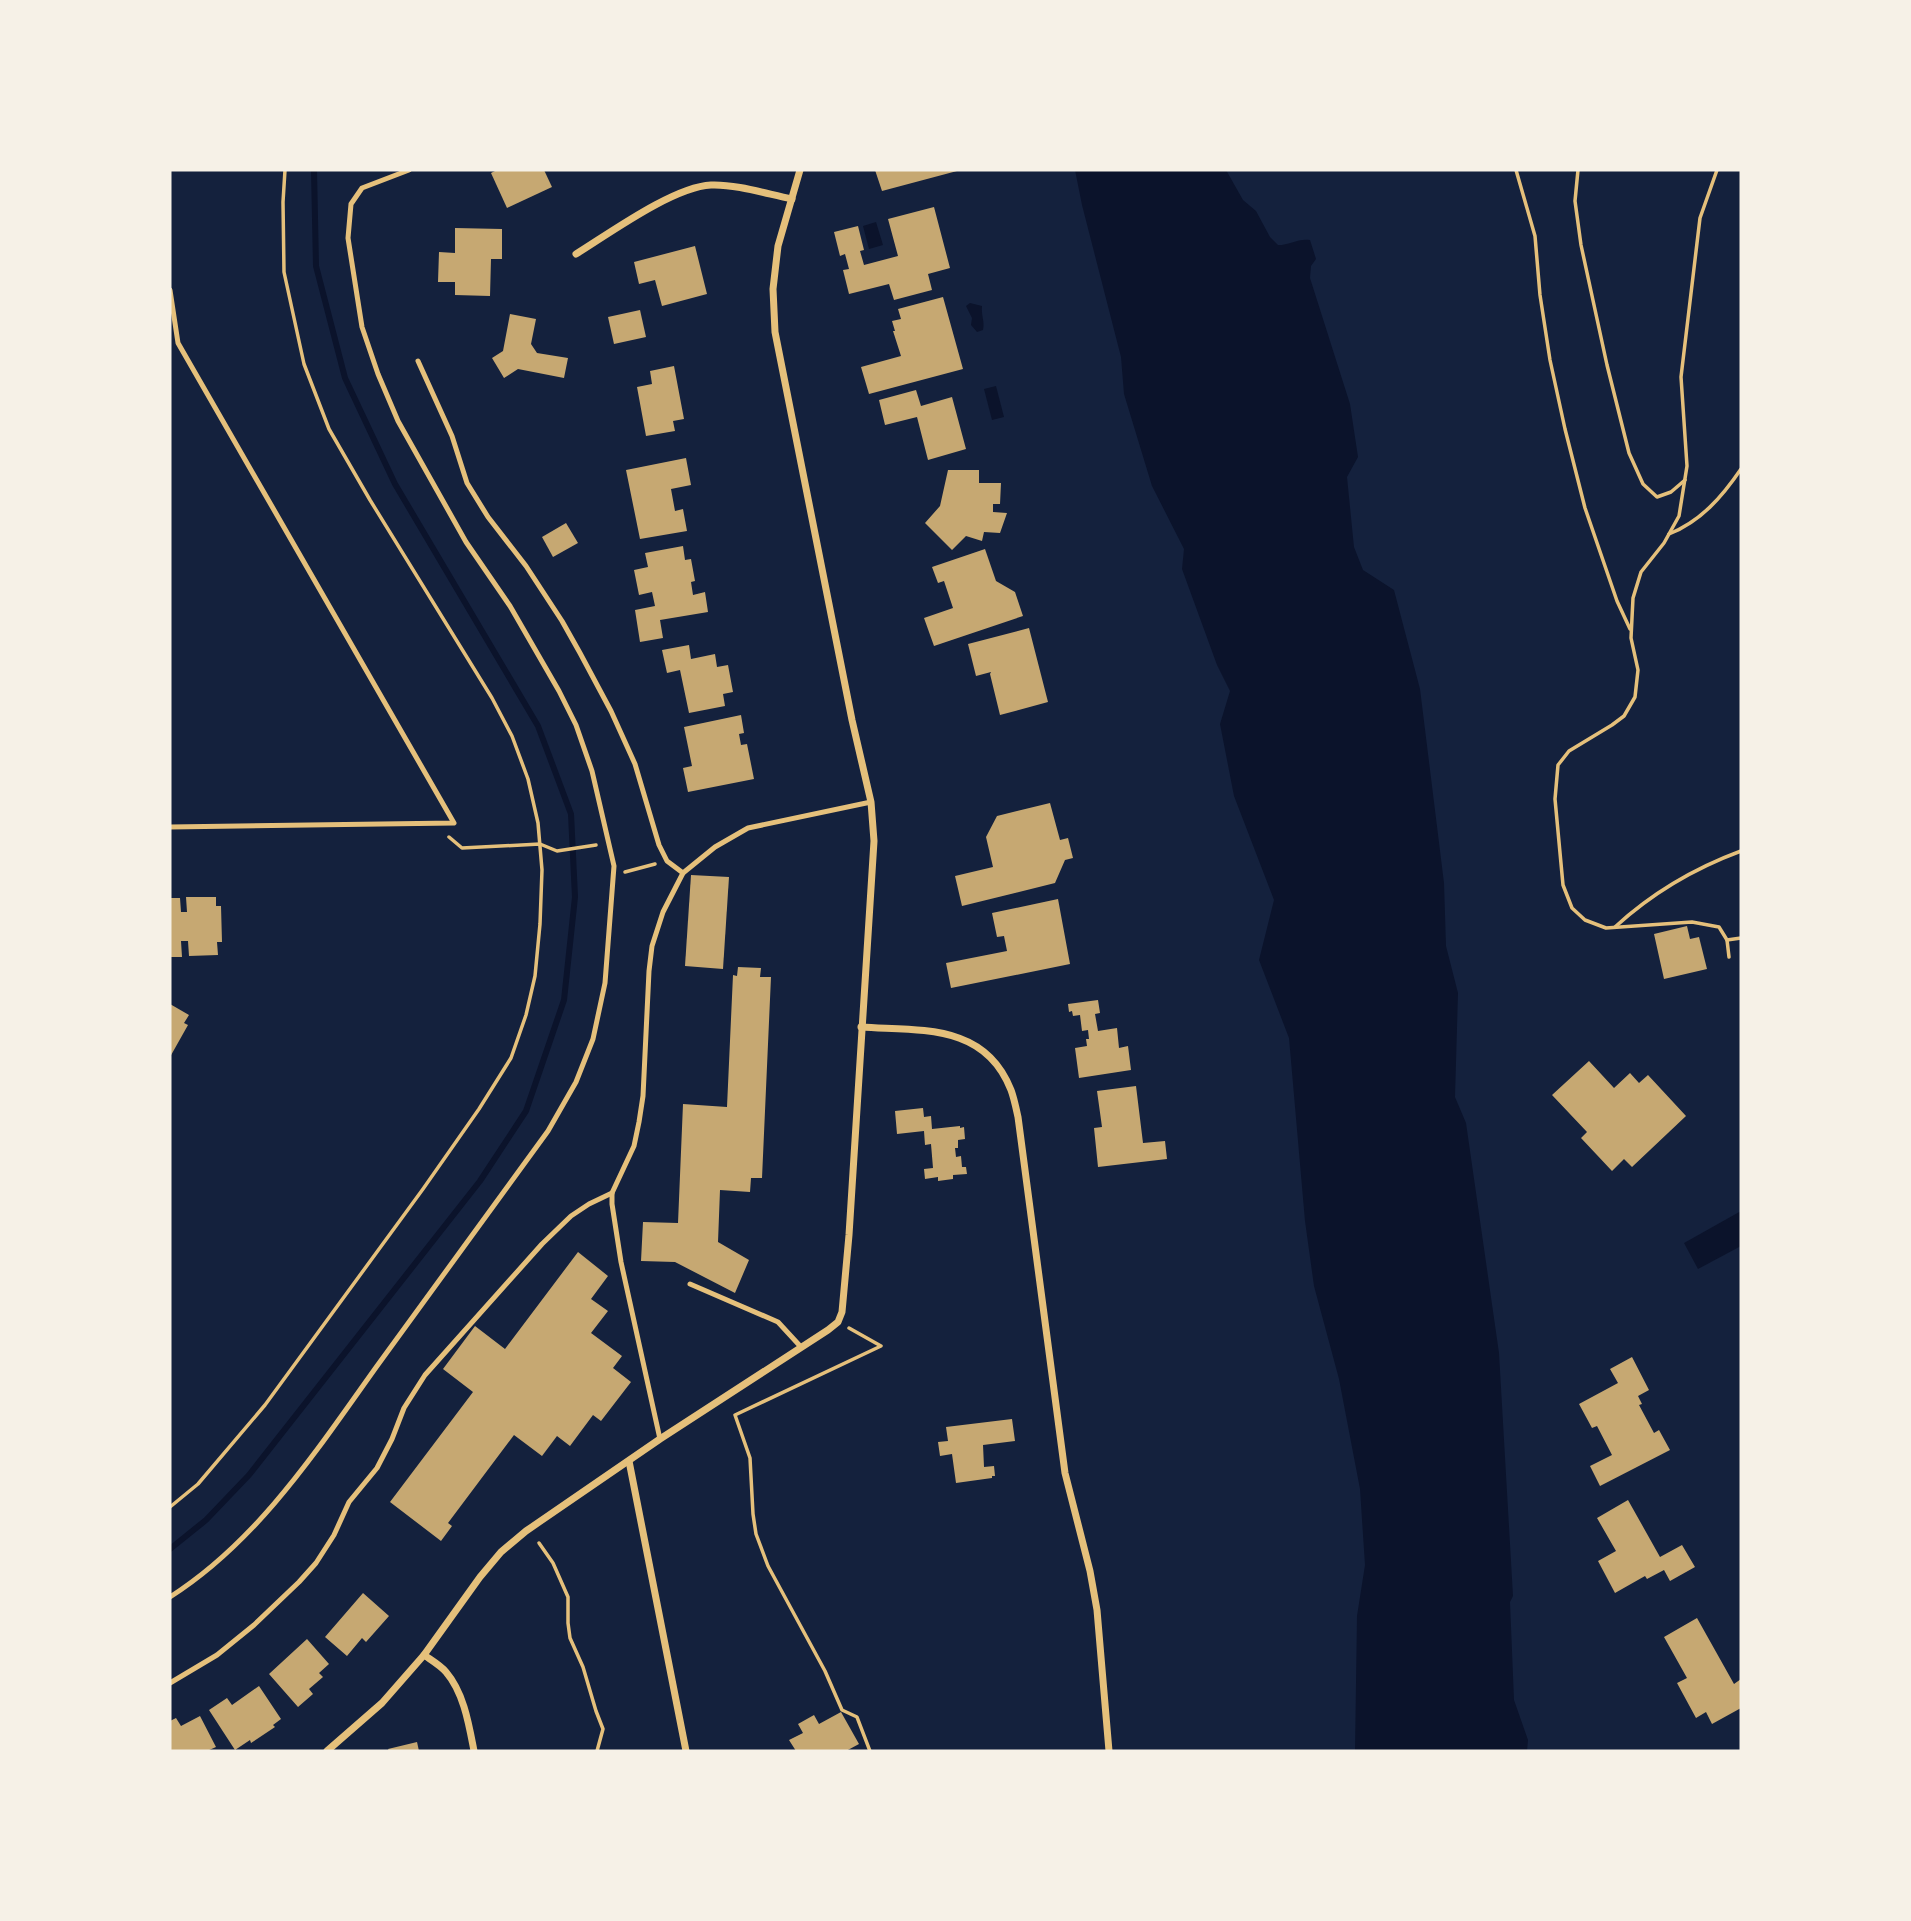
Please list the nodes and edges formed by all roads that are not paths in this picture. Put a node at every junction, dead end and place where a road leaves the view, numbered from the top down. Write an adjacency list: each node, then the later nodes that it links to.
1 (409, 170): 18 (lane)
2 (800, 170): 3 (street)
3 (792, 200): 4 (street); 9 (street)
4 (576, 254)
5 (170, 290): 6 (lane)
6 (178, 343): 7 (lane); 10 (lane)
7 (170, 349)
8 (418, 361): 11 (lane)
9 (871, 802): 11 (lane); 12 (street)
10 (170, 827)
11 (684, 873): 13 (lane)
12 (861, 1027): 15 (street); 25 (street)
13 (612, 1193): 16 (lane); 20 (lane)
14 (690, 1284): 15 (lane)
15 (801, 1347): 16 (street)
16 (660, 1439): 17 (street)
17 (629, 1461): 19 (street); 24 (street)
18 (170, 1597)
19 (424, 1655): 21 (street); 23 (street)
20 (170, 1683)
21 (336, 1748): 22 (street)
22 (327, 1751)
23 (474, 1751)
24 (686, 1751)
25 (1109, 1751)

